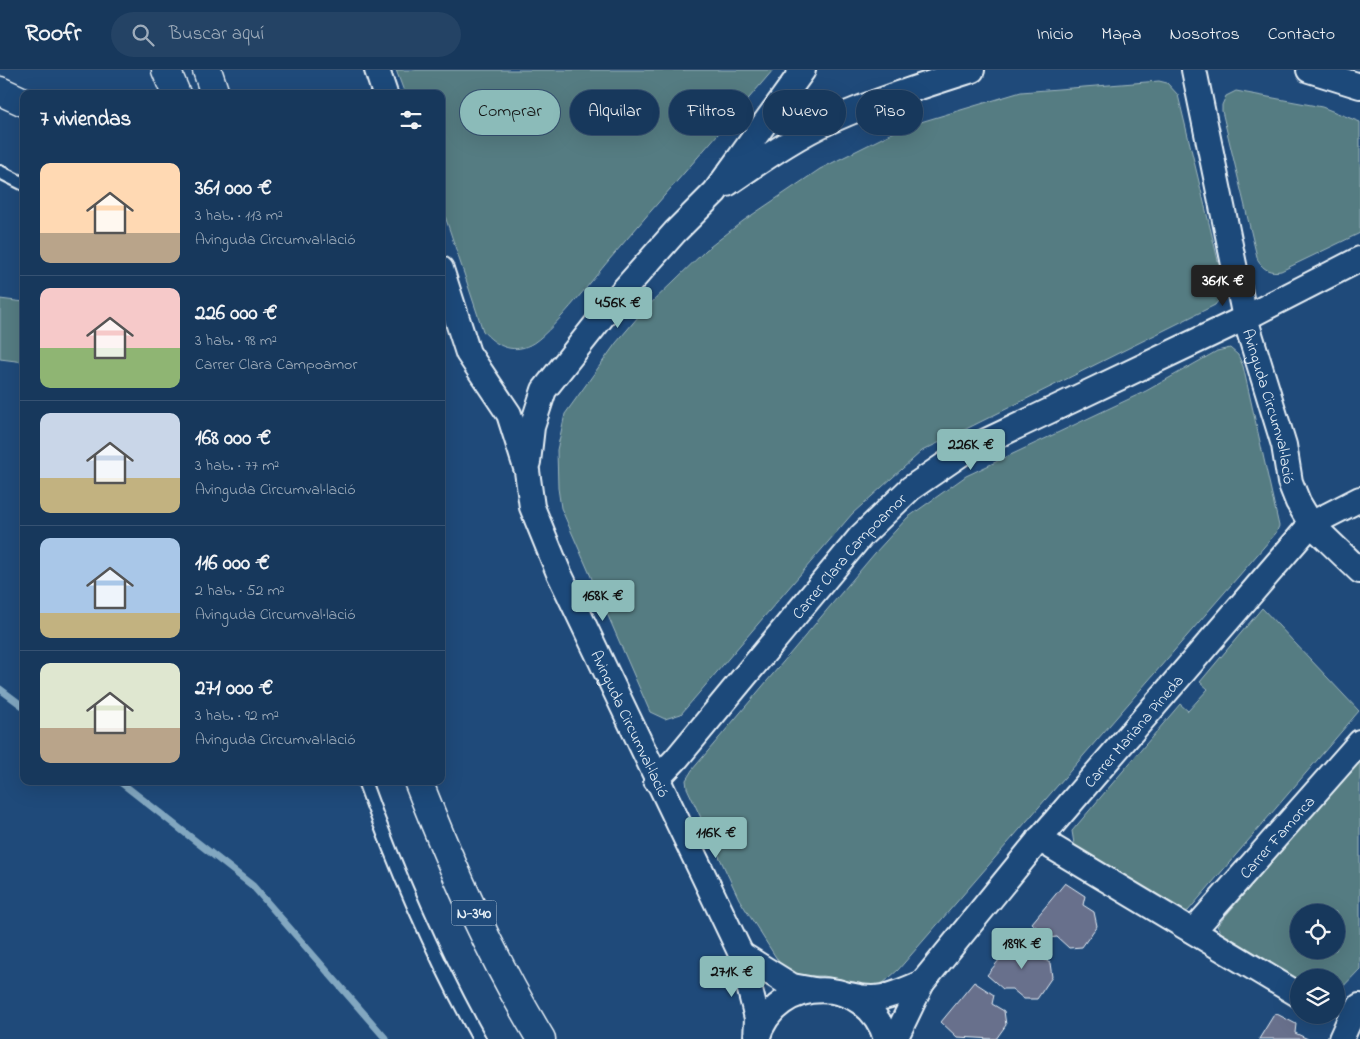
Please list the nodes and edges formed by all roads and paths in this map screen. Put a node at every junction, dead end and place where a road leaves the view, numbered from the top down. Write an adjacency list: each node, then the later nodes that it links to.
1 (166, 70): 9 (main road)
2 (207, 70): 10 (main road)
3 (377, 70): 11 (street)
4 (803, 70): 16 (street)
5 (972, 70): 16 (street)
6 (1194, 70): 19 (street, Avinguda Circumval·lació)
7 (1309, 70): 8 (street)
8 (1360, 86)
9 (174, 90)
10 (214, 90)
11 (384, 90)
12 (0, 91): 13 (main road)
13 (20, 100)
14 (0, 172): 15 (lane)
15 (20, 182)
16 (715, 192): 20 (street)
17 (1360, 260): 19 (street, Carrer Clara Campoamor)
18 (445, 281): 20 (street, Avinguda Circumval·lació)
19 (1245, 318): 22 (street, Avinguda Circumval·lació); 25 (street, Carrer Clara Campoamor)
20 (527, 471): 25 (street, Avinguda Circumval·lació)
21 (1360, 498): 22 (street, Carrer Mariana Pineda)
22 (1311, 524): 23 (street, Avinguda Circumval·lació); 28 (street, Carrer Mariana Pineda)
23 (1360, 571)
24 (1360, 742): 29 (street, Carrer Famorca)
25 (656, 780): 30 (street, Avinguda Circumval·lació)
26 (365, 785): 35 (lane)
27 (420, 785): 36 (main road, N-340)
28 (1040, 839): 29 (street); 31 (street, Carrer Mariana Pineda)
29 (1193, 931): 33 (street)
30 (741, 954): 32 (street); 37 (street, Avinguda Circumval·lació)
31 (922, 983): 34 (street); 39 (street, Carrer Mariana Pineda)
32 (816, 990): 34 (street); 37 (street)
33 (1290, 990)
34 (844, 993): 38 (street)
35 (479, 1039)
36 (541, 1039)
37 (756, 1039)
38 (886, 1039)
39 (895, 1039)

